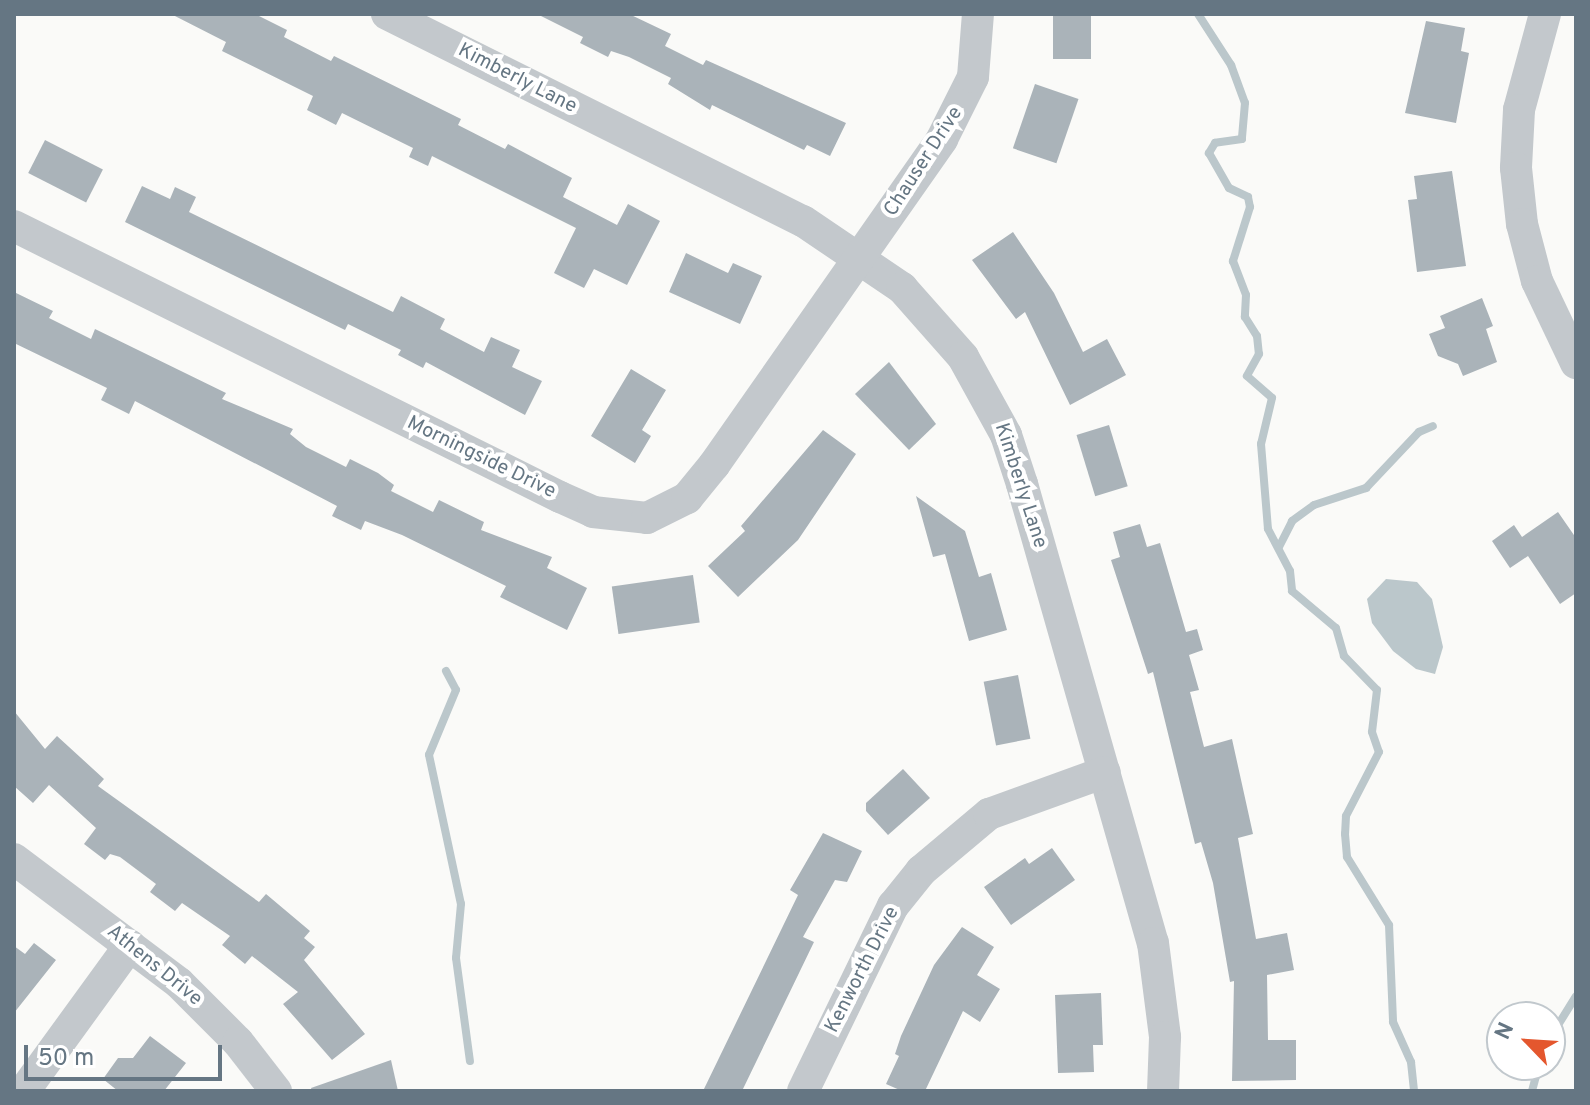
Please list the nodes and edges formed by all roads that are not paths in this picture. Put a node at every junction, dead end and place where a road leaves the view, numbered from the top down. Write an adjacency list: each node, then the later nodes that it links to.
1 (387, 14): 5 (street, Kimberly Lane)
2 (978, 14): 5 (street, Chauser Drive)
3 (1545, 14): 6 (street)
4 (14, 226): 5 (street, Morningside Drive)
5 (860, 256): 7 (street, Kimberly Lane)
6 (1576, 363)
7 (1105, 772): 12 (street, Kenworth Drive); 13 (street, Kimberly Lane)
8 (14, 859): 9 (street, Athens Drive)
9 (130, 945): 10 (street); 11 (street, Athens Drive)
10 (24, 1091)
11 (276, 1091)
12 (803, 1091)
13 (1163, 1091)

